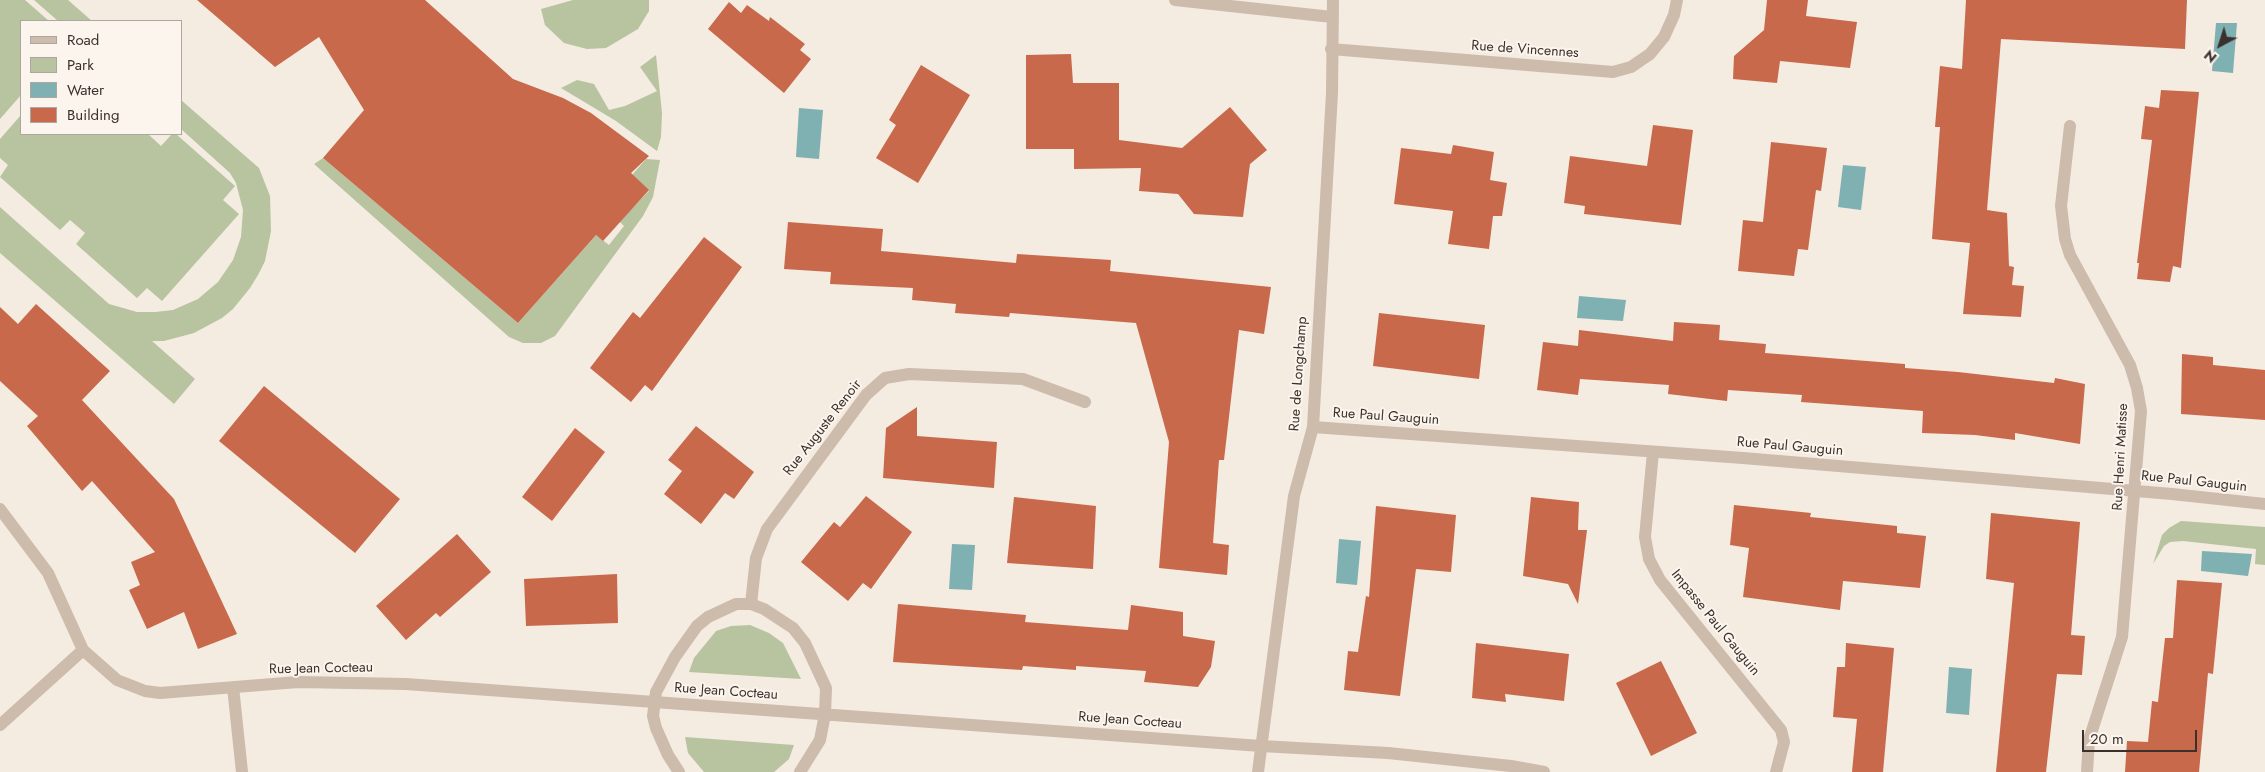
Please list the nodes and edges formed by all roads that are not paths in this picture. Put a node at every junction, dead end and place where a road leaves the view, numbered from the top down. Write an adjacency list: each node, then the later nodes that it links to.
1 (1175, 0): 4 (street)
2 (1333, 0): 4 (street, Rue de Longchamp)
3 (1677, 0): 5 (street, Rue de Vincennes)
4 (1332, 17): 5 (street, Rue de Longchamp)
5 (1331, 49): 8 (street, Rue de Longchamp)
6 (2070, 126): 10 (street, Rue Henri Matisse)
7 (1085, 402): 13 (street, Rue Auguste Renoir)
8 (1313, 427): 9 (street, Rue Paul Gauguin); 19 (street, Rue de Longchamp)
9 (1653, 452): 10 (street, Rue Paul Gauguin); 25 (street, Impasse Paul Gauguin)
10 (2136, 491): 11 (street, Rue Paul Gauguin); 26 (street, Rue Henri Matisse)
11 (2265, 504)
12 (0, 509): 14 (street, Rue Jean Cocteau)
13 (751, 604): 16 (street); 17 (street)
14 (83, 650): 15 (street, Rue Jean Cocteau); 18 (street)
15 (233, 687): 16 (street, Rue Jean Cocteau); 20 (street)
16 (653, 702): 17 (street, Rue Jean Cocteau); 21 (street)
17 (826, 714): 19 (street, Rue Jean Cocteau); 22 (street)
18 (0, 725)
19 (1261, 746): 23 (street, Rue de Longchamp); 24 (street, Rue Jean Cocteau)
20 (242, 772)
21 (679, 772)
22 (800, 772)
23 (1258, 772)
24 (1544, 772)
25 (1776, 772)
26 (2087, 772)

